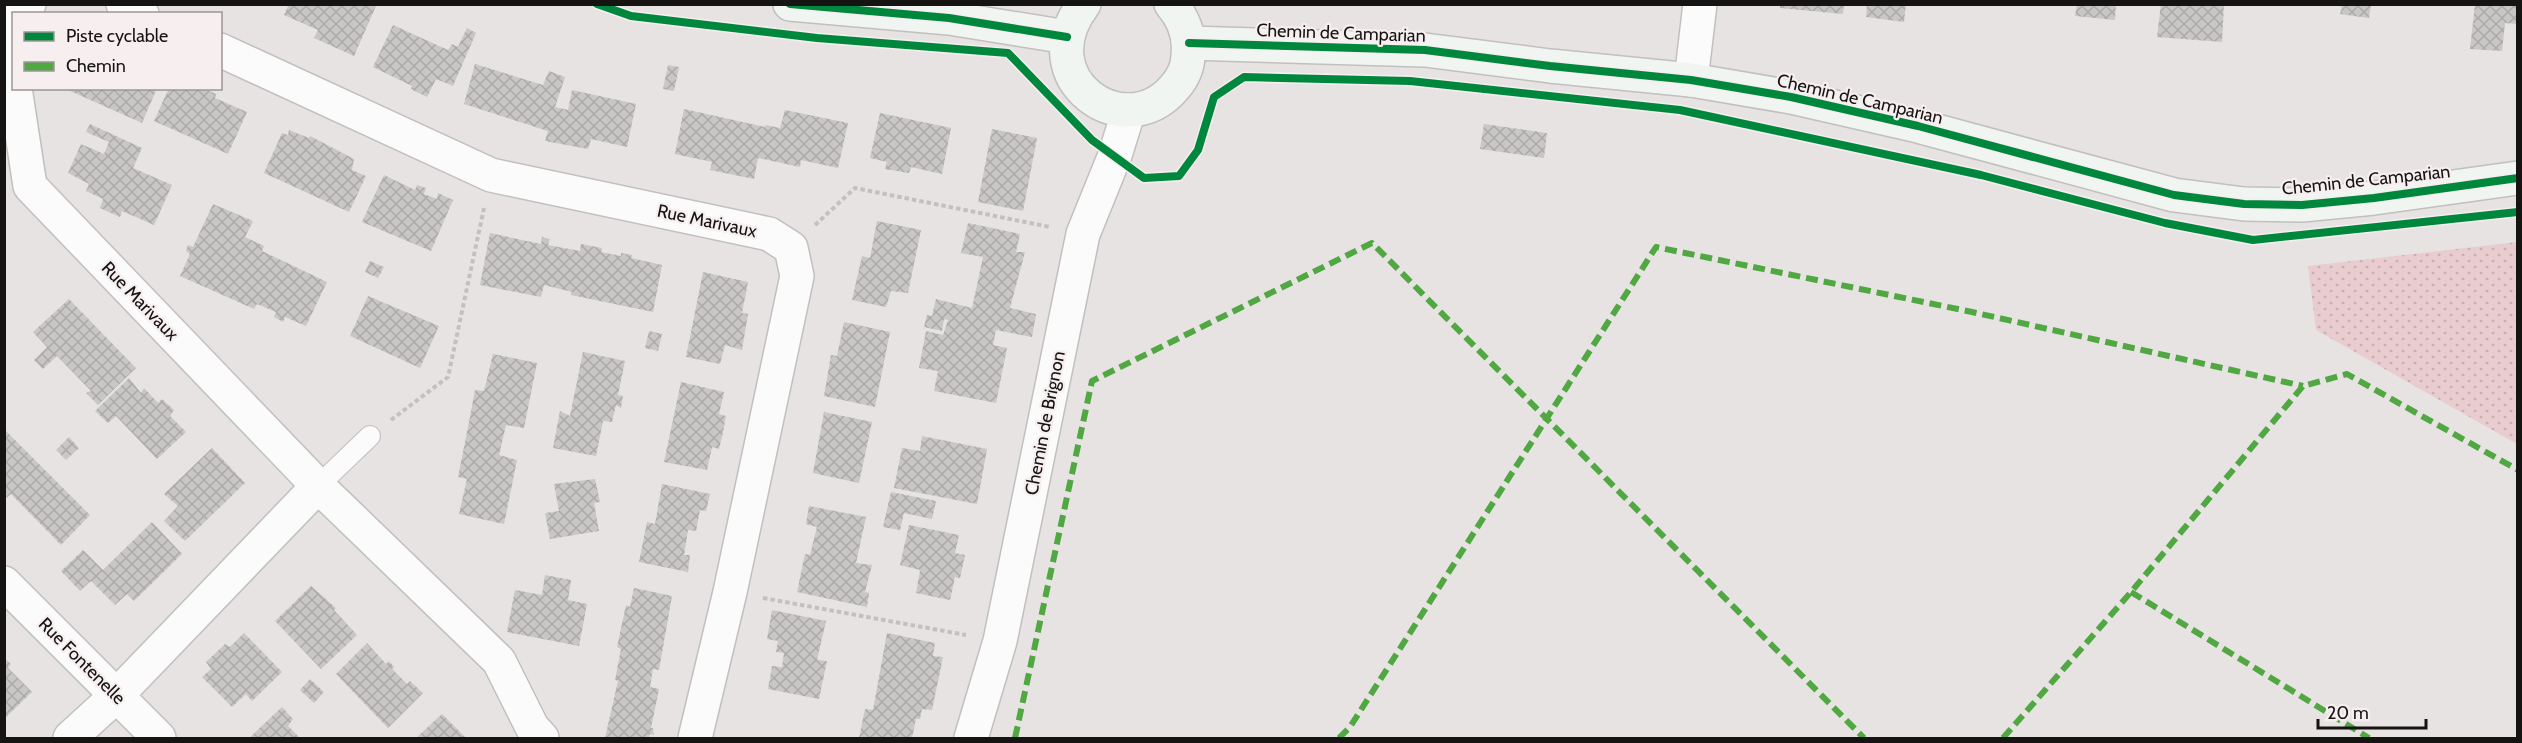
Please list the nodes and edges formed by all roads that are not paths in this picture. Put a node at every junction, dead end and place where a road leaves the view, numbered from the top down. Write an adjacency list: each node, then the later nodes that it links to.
1 (123, 4): 6 (street)
2 (790, 4): 7 (main road)
3 (1084, 4): 7 (main road)
4 (1171, 4): 9 (main road)
5 (1700, 4): 12 (street)
6 (138, 12)
7 (1067, 37): 14 (main road)
8 (12, 38): 11 (street)
9 (1189, 43): 12 (main road, Chemin de Camparian); 14 (main road)
10 (222, 51): 23 (street, Rue Marivaux)
11 (12, 71)
12 (1691, 80): 15 (main road, Chemin de Camparian)
13 (15, 90): 17 (street, Rue Marivaux)
14 (1129, 110): 24 (street, Chemin de Brignon)
15 (2517, 178)
16 (370, 436): 17 (lane)
17 (318, 486): 19 (street); 22 (street, Rue Marivaux)
18 (4, 583): 19 (street, Rue Fontenelle)
19 (117, 695): 20 (street); 21 (street, Rue Fontenelle)
20 (70, 738)
21 (159, 738)
22 (542, 738)
23 (695, 738)
24 (971, 738)

